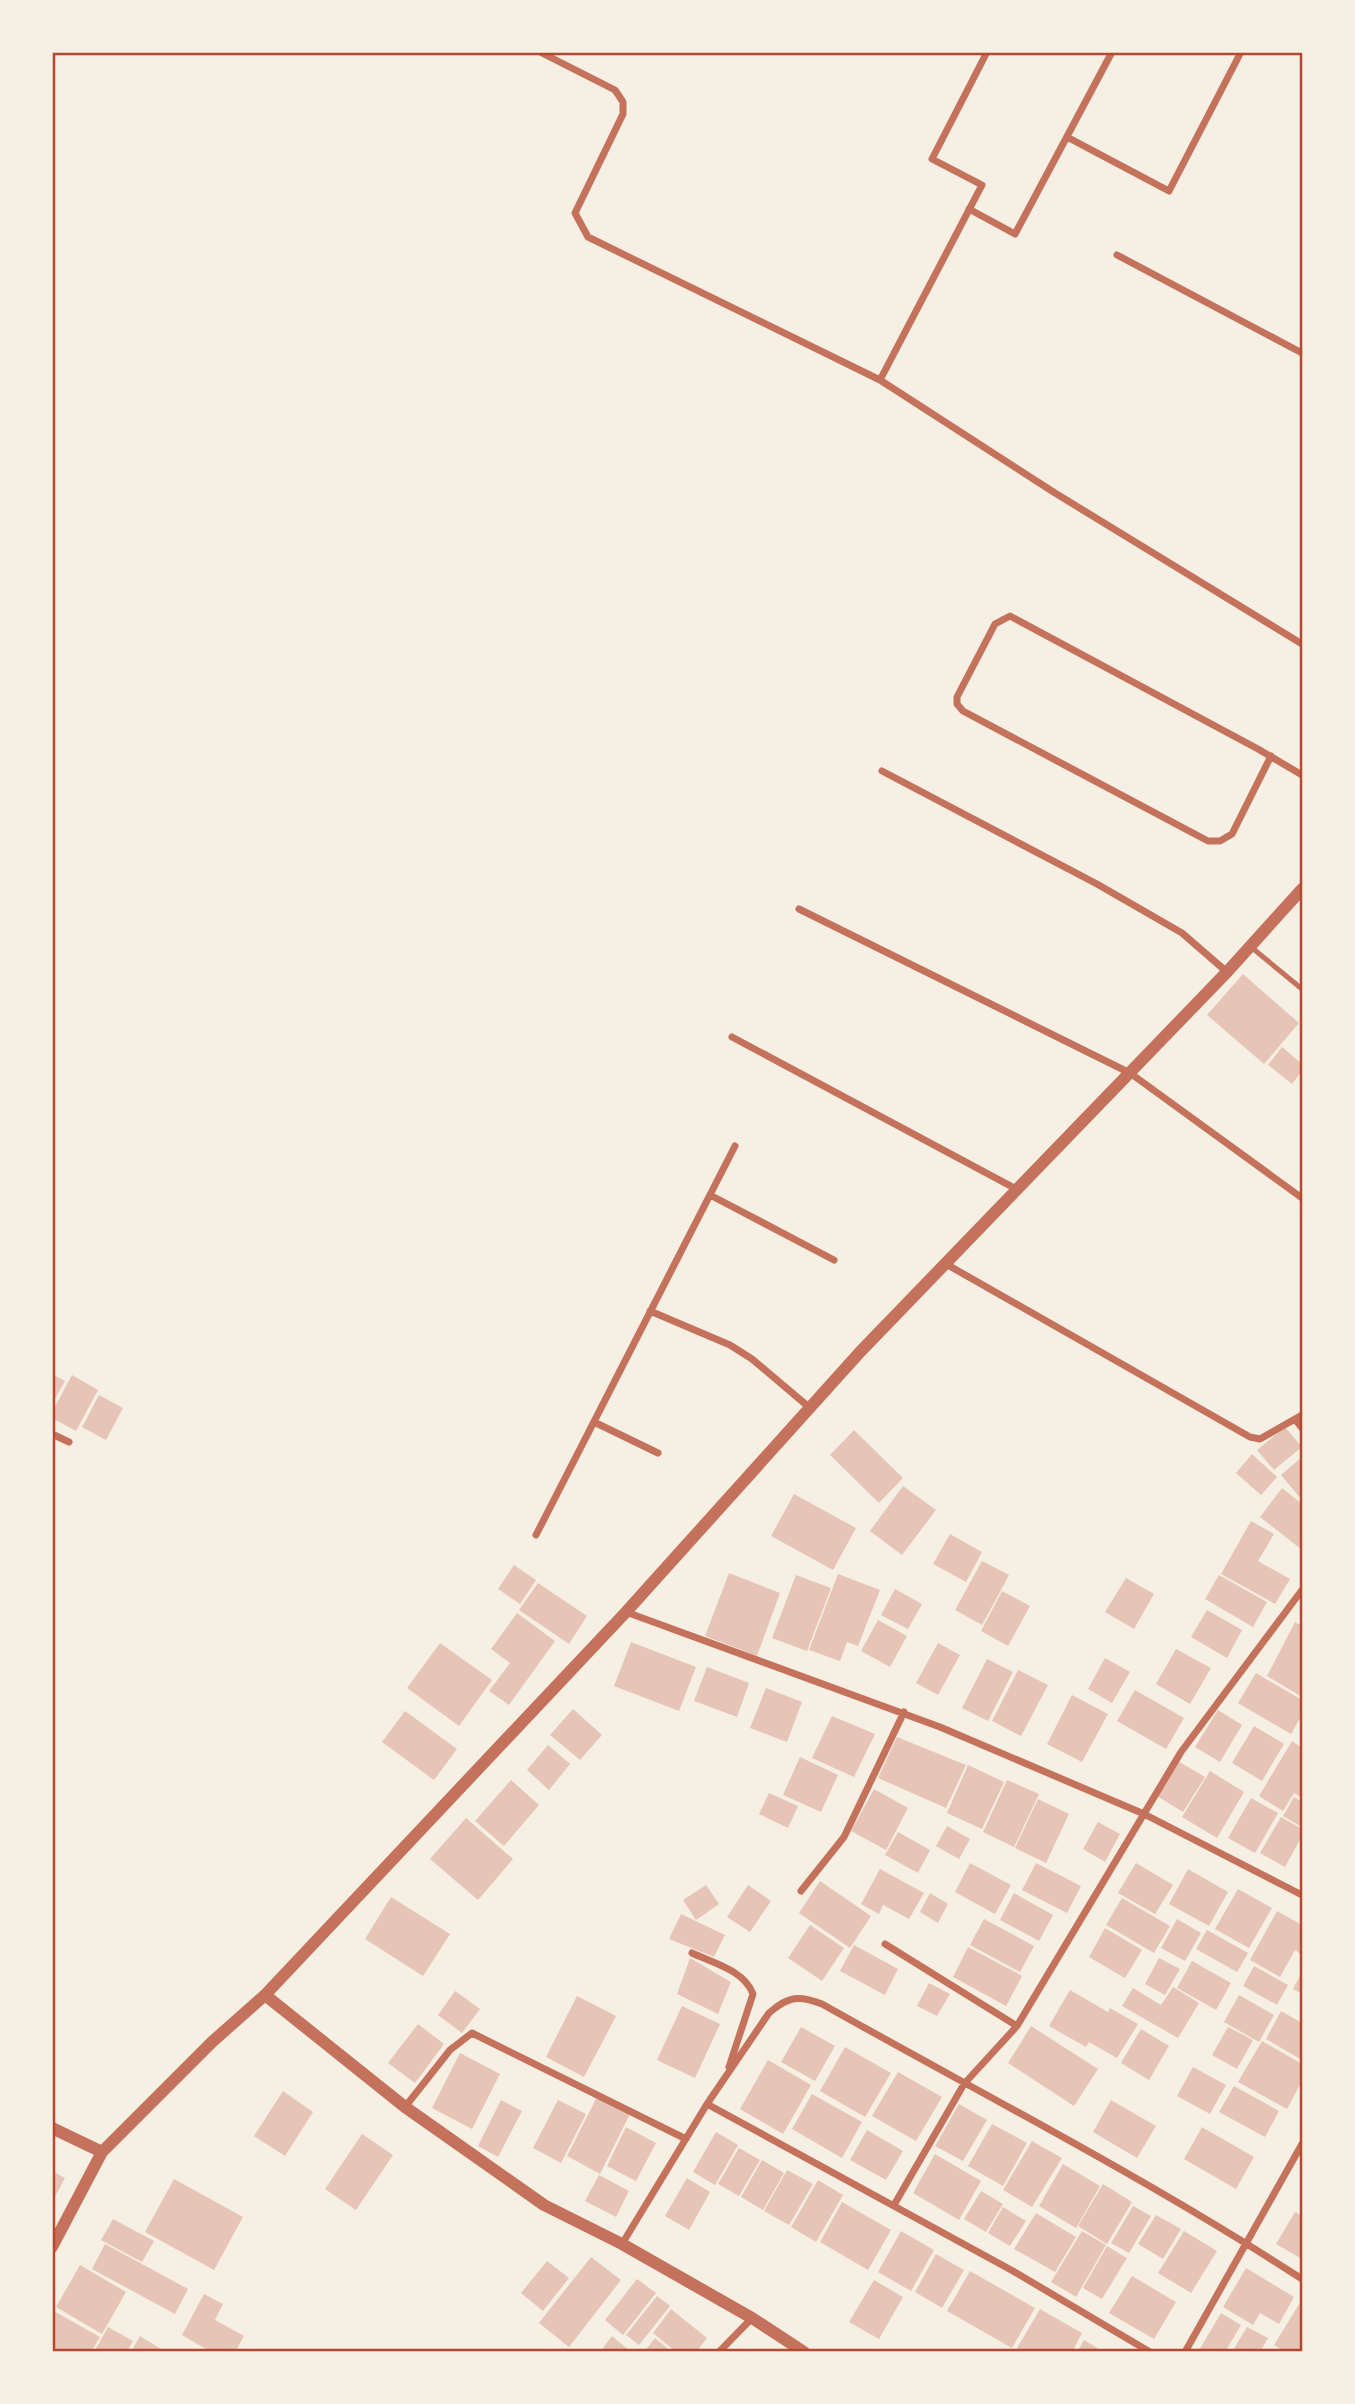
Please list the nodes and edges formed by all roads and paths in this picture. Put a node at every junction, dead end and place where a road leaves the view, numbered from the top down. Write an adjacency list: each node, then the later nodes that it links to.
1 (540, 52): 9 (street)
2 (988, 52): 6 (street)
3 (1112, 52): 5 (street)
4 (1241, 52): 5 (street)
5 (1067, 137): 6 (street)
6 (969, 209): 9 (street)
7 (1117, 256): 8 (street)
8 (1303, 353)
9 (880, 380): 10 (street)
10 (1303, 644)
11 (1271, 756): 11 (street); 13 (street)
12 (882, 771): 17 (street)
13 (1303, 775)
14 (1303, 889): 16 (street)
15 (799, 909): 20 (street)
16 (1251, 947): 17 (street); 18 (lane)
17 (1227, 972): 20 (street)
18 (1303, 989)
19 (732, 1037): 22 (street)
20 (1130, 1073): 22 (street); 24 (street)
21 (735, 1146): 23 (street)
22 (1018, 1190): 26 (street)
23 (710, 1195): 25 (street); 27 (street)
24 (1303, 1198)
25 (834, 1260)
26 (946, 1264): 28 (street); 29 (street)
27 (650, 1311): 28 (street); 30 (street)
28 (810, 1408): 37 (street)
29 (1299, 1417): 31 (street)
30 (594, 1422): 34 (street); 35 (street)
31 (1303, 1428)
32 (52, 1434): 33 (street)
33 (69, 1441)
34 (658, 1453)
35 (536, 1535)
36 (1303, 1590): 39 (street)
37 (626, 1612): 38 (street); 44 (street)
38 (904, 1713): 39 (street); 40 (street)
39 (1144, 1814): 41 (street); 45 (street)
40 (801, 1891)
41 (1303, 1895)
42 (885, 1944): 45 (street)
43 (692, 1953): 46 (street)
44 (265, 1995): 49 (street); 53 (street)
45 (1017, 2026): 47 (street)
46 (725, 2078): 47 (street); 48 (street)
47 (964, 2084): 54 (street); 55 (street)
48 (707, 2104): 51 (street); 54 (street)
49 (405, 2107): 51 (street); 56 (street)
50 (52, 2128): 53 (street)
51 (686, 2139): 56 (street)
52 (1303, 2144): 55 (street)
53 (102, 2152): 57 (street)
54 (894, 2206): 62 (street)
55 (1247, 2243): 58 (street); 63 (street)
56 (622, 2244): 59 (street)
57 (52, 2247)
58 (1303, 2279)
59 (752, 2318): 60 (street); 61 (street)
60 (719, 2351)
61 (804, 2351)
62 (1150, 2351)
63 (1185, 2351)

